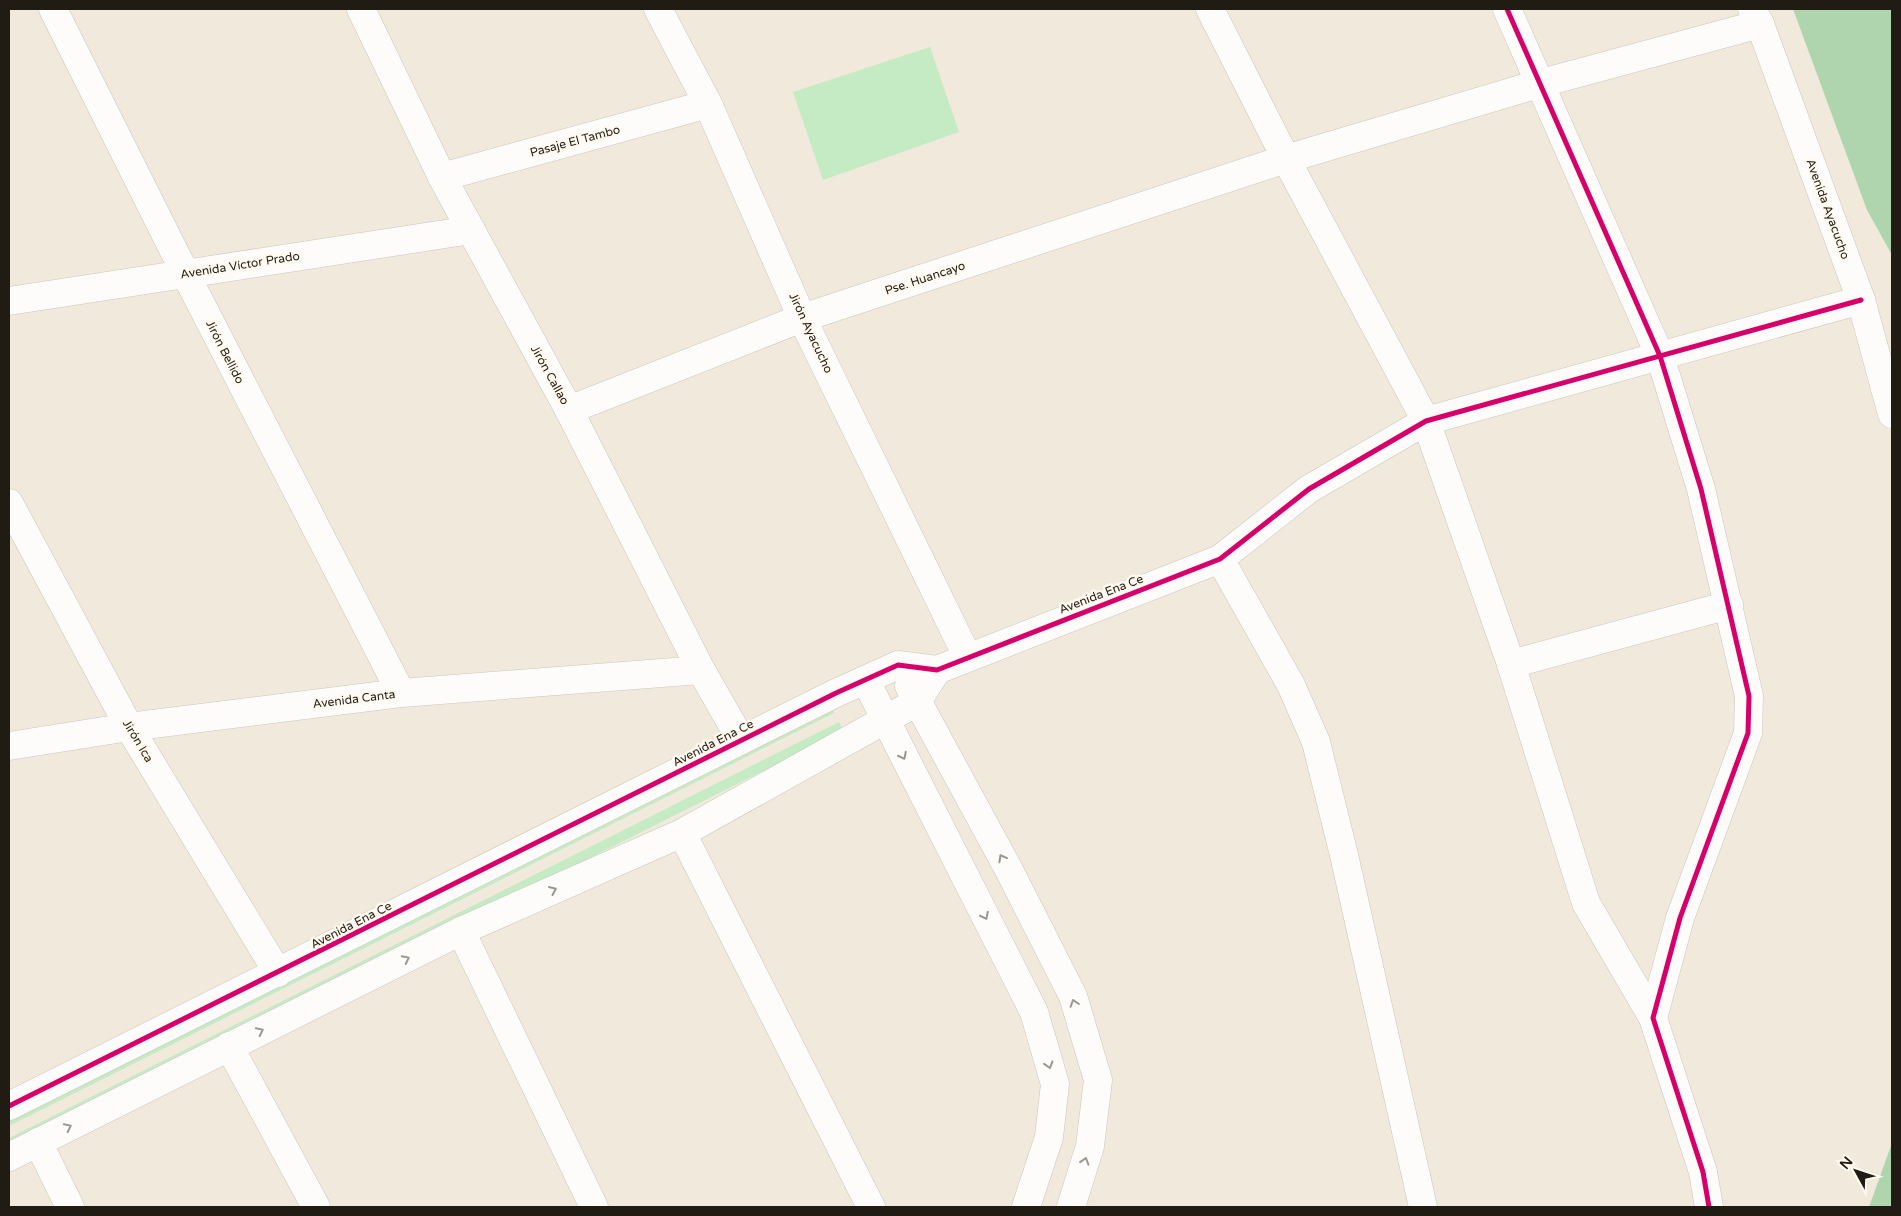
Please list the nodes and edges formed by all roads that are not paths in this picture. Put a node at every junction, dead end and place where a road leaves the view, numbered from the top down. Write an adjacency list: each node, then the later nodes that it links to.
1 (53, 9): 12 (street, Jirón Bellido)
2 (361, 9): 10 (street, Jirón Callao)
3 (658, 9): 8 (street, Jirón Ayacucho)
4 (1210, 9): 9 (street)
5 (1507, 9): 7 (street)
6 (1756, 17): 7 (street, Pse. Huancayo); 13 (street, Avenida Ayacucho)
7 (1538, 84): 9 (street, Pse. Huancayo); 16 (street)
8 (708, 104): 10 (street, Pasaje El Tambo); 15 (street, Jirón Ayacucho)
9 (1286, 159): 15 (street, Pse. Huancayo); 19 (street)
10 (442, 177): 11 (street, Jirón Callao)
11 (471, 230): 12 (street, Avenida Víctor Prado); 17 (street, Jirón Callao)
12 (185, 273): 14 (street, Avenida Víctor Prado); 29 (street, Jirón Bellido)
13 (1861, 300): 16 (street, Avenida Ena Ce); 18 (street, Avenida Ayacucho)
14 (9, 301)
15 (802, 318): 17 (street, Pse. Huancayo); 23 (street, Jirón Ayacucho)
16 (1660, 356): 19 (street, Avenida Ena Ce); 22 (street)
17 (569, 410): 26 (street, Jirón Callao)
18 (1892, 414)
19 (1426, 421): 21 (street, Avenida Ena Ce); 24 (street)
20 (9, 502): 32 (street, Jirón Ica)
21 (1220, 559): 23 (street, Avenida Ena Ce); 49 (street)
22 (1729, 605): 24 (street); 38 (street)
23 (967, 656): 27 (street, Avenida Ena Ce)
24 (1511, 664): 38 (street)
25 (898, 665): 27 (street); 28 (street, Avenida Ena Ce); 30 (street)
26 (701, 670): 29 (street, Avenida Canta); 33 (street, Jirón Callao)
27 (937, 670): 30 (street)
28 (866, 681): 31 (street); 33 (street, Avenida Ena Ce)
29 (401, 693): 32 (street, Avenida Canta)
30 (917, 702): 31 (street); 48 (street, one-way to 30)
31 (885, 721): 35 (street); 47 (street, one-way to 47)
32 (129, 727): 34 (street, Avenida Canta); 37 (street, Jirón Ica)
33 (741, 740): 37 (street, Avenida Ena Ce)
34 (9, 746)
35 (682, 833): 36 (street, one-way to 35); 46 (street)
36 (461, 931): 39 (street, one-way to 36); 45 (street)
37 (278, 973): 40 (street, Avenida Ena Ce)
38 (1653, 1018): 50 (street)
39 (229, 1046): 41 (street, one-way to 39); 44 (street)
40 (9, 1106)
41 (38, 1142): 42 (street); 43 (street)
42 (9, 1157)
43 (70, 1207)
44 (316, 1207)
45 (594, 1207)
46 (871, 1207)
47 (1026, 1207)
48 (1071, 1207)
49 (1423, 1207)
50 (1709, 1207)

